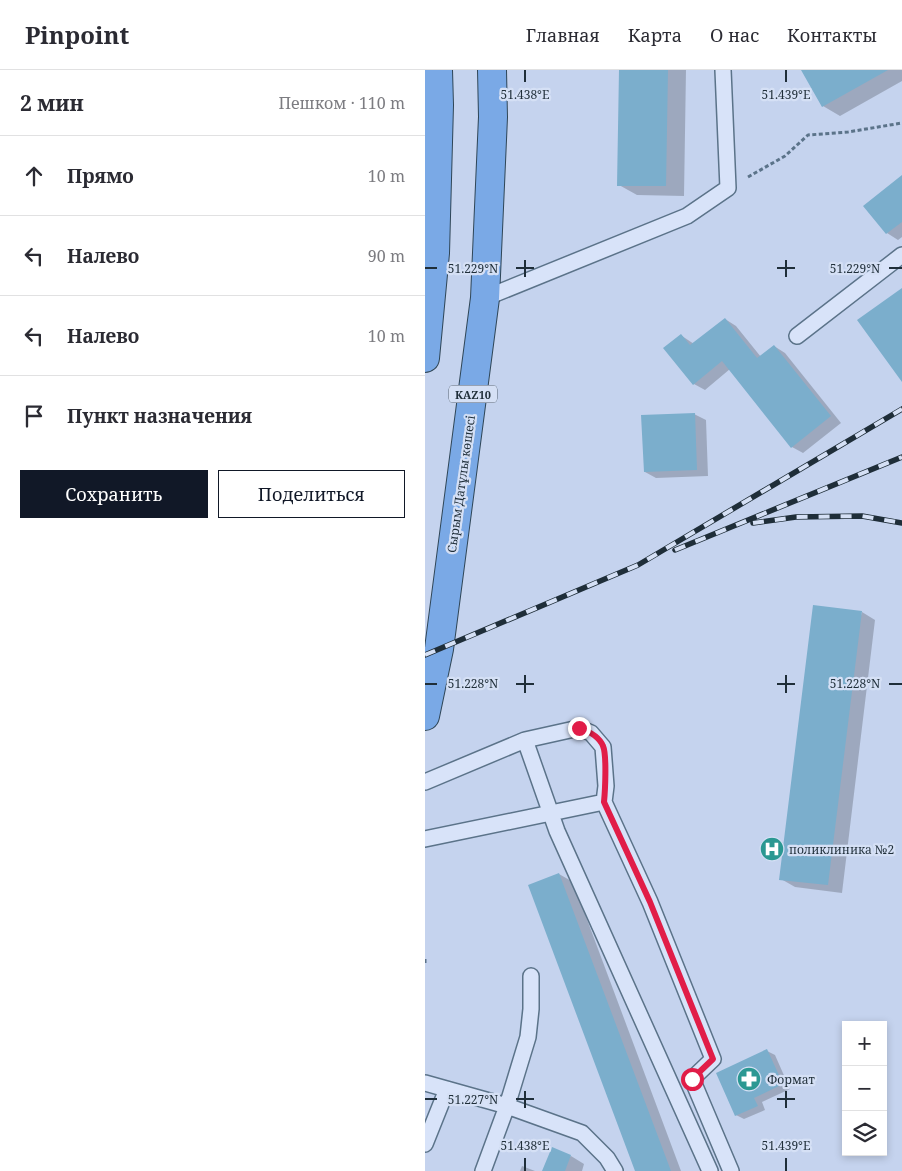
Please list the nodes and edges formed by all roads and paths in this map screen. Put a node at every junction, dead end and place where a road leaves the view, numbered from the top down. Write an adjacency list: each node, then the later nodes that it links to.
1 (438, 70): 9 (highway)
2 (492, 70): 7 (highway, Сырым Датұлы көшесі / KAZ10)
3 (723, 70): 5 (lane)
4 (902, 123): 5 (path)
5 (728, 188): 7 (lane)
6 (902, 255): 8 (lane)
7 (485, 298): 10 (highway, Сырым Датұлы көшесі / KAZ10)
8 (797, 336)
9 (425, 358)
10 (425, 716)
11 (525, 740): 12 (lane); 13 (lane); 14 (lane)
12 (425, 782)
13 (604, 802): 14 (lane); 26 (lane)
14 (551, 814): 15 (lane); 25 (lane)
15 (425, 839)
16 (425, 959): 17 (path)
17 (425, 964)
18 (531, 976): 21 (lane)
19 (425, 1083): 20 (lane)
20 (447, 1089): 21 (lane); 22 (lane)
21 (507, 1106): 23 (lane); 24 (lane)
22 (425, 1144)
23 (483, 1171)
24 (615, 1171)
25 (710, 1171)
26 (731, 1171)

